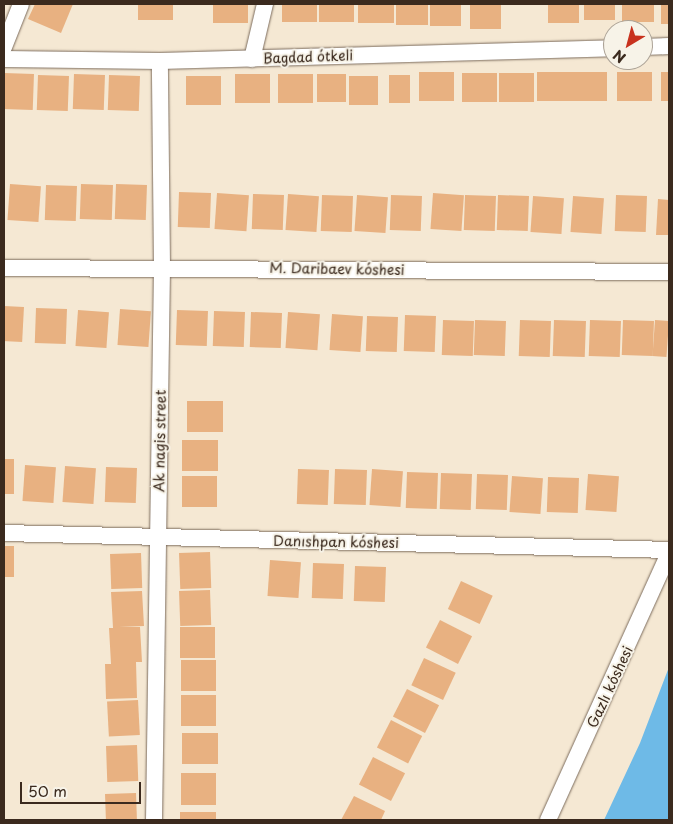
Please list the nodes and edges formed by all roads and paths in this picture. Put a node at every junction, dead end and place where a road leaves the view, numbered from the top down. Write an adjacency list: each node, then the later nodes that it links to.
1 (21, 4): 4 (street)
2 (265, 4): 8 (street)
3 (669, 46): 5 (street)
4 (4, 47)
5 (653, 47)
6 (603, 48): 8 (street, Bagdad ótkeli)
7 (4, 59): 9 (street, Bagdad ótkeli)
8 (252, 59): 9 (street, Bagdad ótkeli)
9 (160, 61): 10 (street, Ak nagis street)
10 (162, 267): 11 (street, M. Daribaev kóshesi); 12 (street, M. Daribaev kóshesi); 14 (street, Ak nagis street)
11 (4, 268)
12 (669, 272)
13 (4, 533): 14 (street, Danıshpan kóshesi)
14 (159, 538): 15 (street, Danıshpan kóshesi); 16 (street, Ak nagis street)
15 (669, 552): 17 (street, Gazlı kóshesi)
16 (154, 820)
17 (548, 820)

